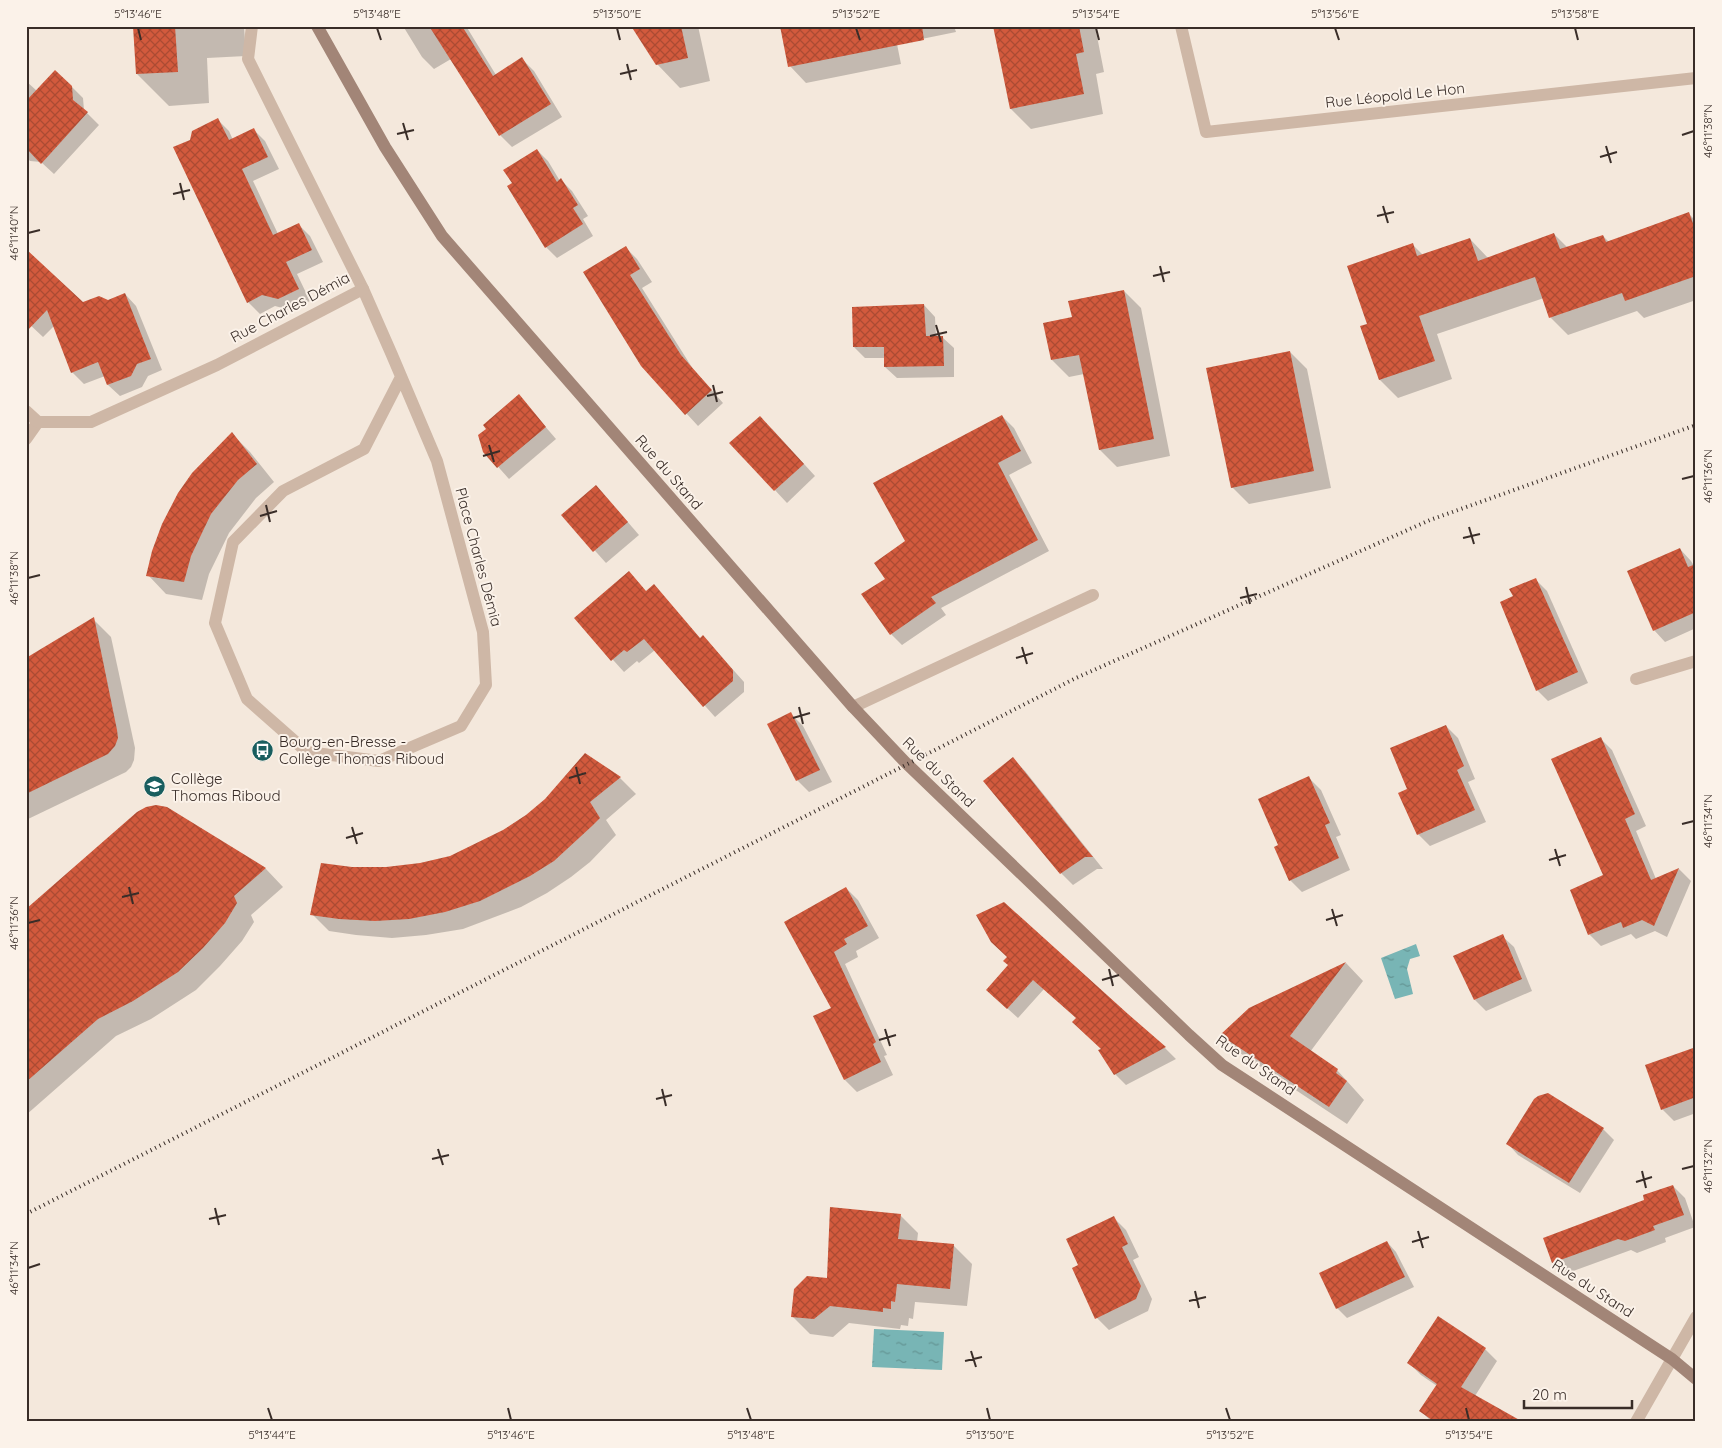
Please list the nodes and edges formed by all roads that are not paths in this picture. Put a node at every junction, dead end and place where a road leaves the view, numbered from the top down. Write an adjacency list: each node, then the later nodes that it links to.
1 (252, 26): 5 (street, Rue Charles Démia)
2 (317, 26): 13 (street, Rue du Stand)
3 (1181, 26): 4 (street, Rue Léopold Le Hon)
4 (1696, 78)
5 (362, 289): 6 (street, Place Charles Démia); 8 (street, Rue Charles Démia)
6 (401, 377): 6 (street, Place Charles Démia)
7 (26, 411): 8 (street)
8 (38, 422): 9 (street)
9 (26, 439)
10 (1093, 595): 13 (street)
11 (1696, 661): 12 (street)
12 (1636, 679)
13 (853, 708): 15 (street, Rue du Stand)
14 (1696, 1317): 15 (street)
15 (1672, 1359): 16 (street, Rue du Stand); 17 (street)
16 (1696, 1378)
17 (1636, 1422)

